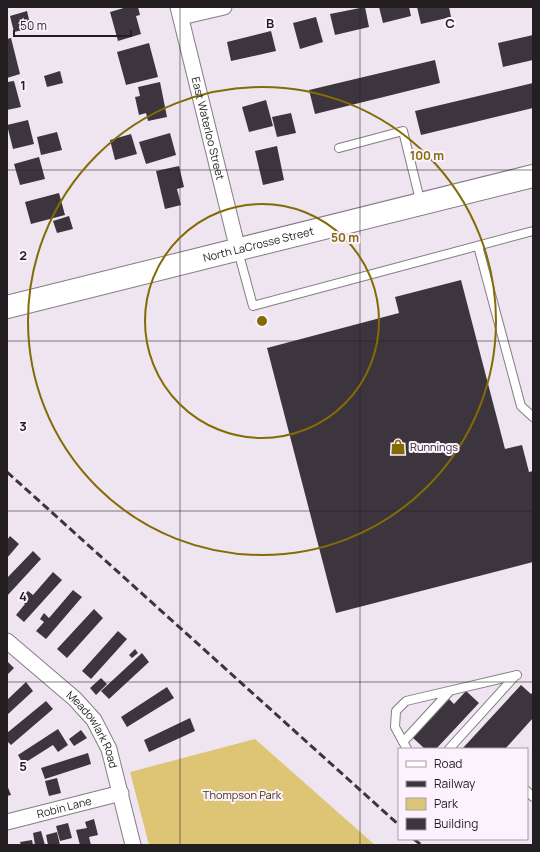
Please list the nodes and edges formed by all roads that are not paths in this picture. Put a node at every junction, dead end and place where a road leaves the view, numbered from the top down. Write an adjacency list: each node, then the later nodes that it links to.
1 (224, 7): 2 (street)
2 (180, 12): 8 (street, East Waterloo Street)
3 (338, 148): 5 (lane)
4 (533, 176): 5 (main road, North LaCrosse Street)
5 (421, 204): 8 (main road, North LaCrosse Street)
6 (533, 231): 7 (lane)
7 (478, 246): 8 (lane); 10 (lane)
8 (238, 250): 9 (main road, North LaCrosse Street)
9 (7, 306)
10 (533, 417)
11 (7, 641): 15 (street, Meadowlark Road)
12 (450, 691): 13 (lane); 13 (lane); 14 (lane)
13 (405, 746)
14 (450, 748)
15 (120, 794): 16 (street, Robin Lane); 17 (street, Meadowlark Road)
16 (7, 822)
17 (133, 845)

